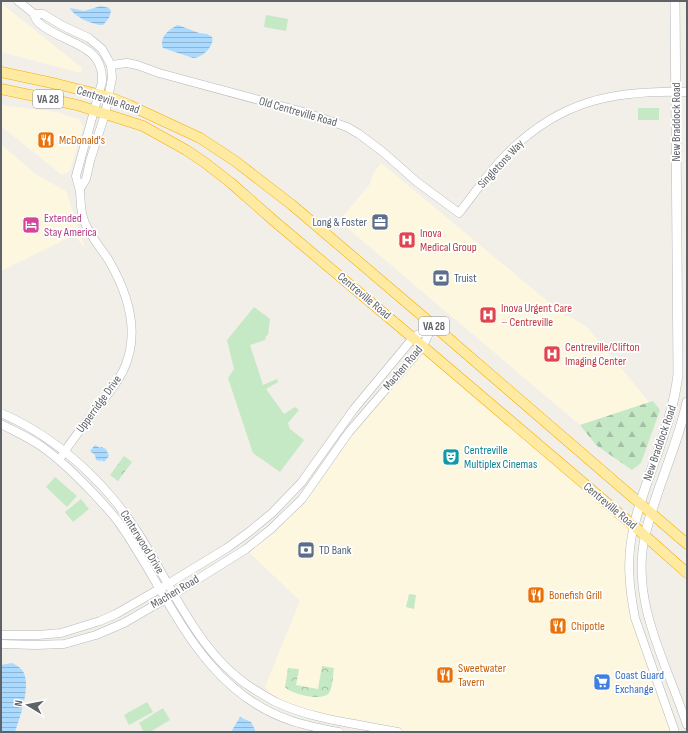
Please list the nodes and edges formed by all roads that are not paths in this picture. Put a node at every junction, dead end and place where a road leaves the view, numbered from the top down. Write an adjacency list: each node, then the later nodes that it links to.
1 (18, 1): 3 (street)
2 (675, 1): 7 (main road, New Braddock Road)
3 (34, 14): 4 (street); 9 (street)
4 (111, 65): 10 (street); 14 (street, Old Centreville Road)
5 (1, 72): 9 (highway, Centreville Road / VA 28)
6 (1, 89): 11 (highway, Centreville Road / VA 28)
7 (676, 92): 8 (street, Singletons Way); 14 (street, Singletons Way); 23 (main road, New Braddock Road)
8 (687, 92)
9 (99, 95): 10 (highway, Centreville Road / VA 28); 11 (street)
10 (109, 97): 12 (street); 15 (highway, Centreville Road / VA 28)
11 (95, 110): 12 (highway, Centreville Road / VA 28); 13 (street, Upperridge Drive)
12 (105, 114): 13 (street, Upperridge Drive); 16 (highway, Centreville Road / VA 28)
13 (80, 189): 21 (street, Upperridge Drive)
14 (459, 213)
15 (433, 325): 16 (street, Machen Road); 17 (street, Machen Road); 23 (highway, Centreville Road / VA 28)
16 (413, 338): 17 (highway, Centreville Road / VA 28); 29 (street, Machen Road)
17 (423, 346): 25 (highway, Centreville Road / VA 28); 31 (street, Machen Road)
18 (687, 402): 24 (main road, New Braddock Road)
19 (1, 414): 21 (street, Centerwood Drive)
20 (1, 424): 22 (street, Centerwood Drive)
21 (64, 452): 22 (street, Upperridge Drive); 29 (street, Centerwood Drive)
22 (59, 460): 30 (street, Centerwood Drive)
23 (639, 504): 24 (highway, Centreville Road / VA 28); 25 (main road, New Braddock Road)
24 (650, 513): 26 (main road, New Braddock Road); 27 (highway, Centreville Road / VA 28)
25 (634, 526): 26 (highway, Centreville Road / VA 28); 38 (street, New Braddock Road)
26 (645, 536): 28 (highway, Centreville Road / VA 28); 35 (street, New Braddock Road)
27 (687, 544)
28 (687, 573)
29 (168, 584): 30 (street, Machen Road); 31 (street, Centerwood Drive)
30 (159, 588): 32 (street, Centerwood Drive); 33 (street, Machen Road)
31 (174, 594): 32 (street, Machen Road); 37 (street, Centerwood Drive)
32 (165, 598): 34 (street, Machen Road); 36 (street, Centerwood Drive)
33 (1, 635)
34 (1, 644)
35 (687, 725)
36 (339, 732)
37 (398, 732)
38 (675, 732)

